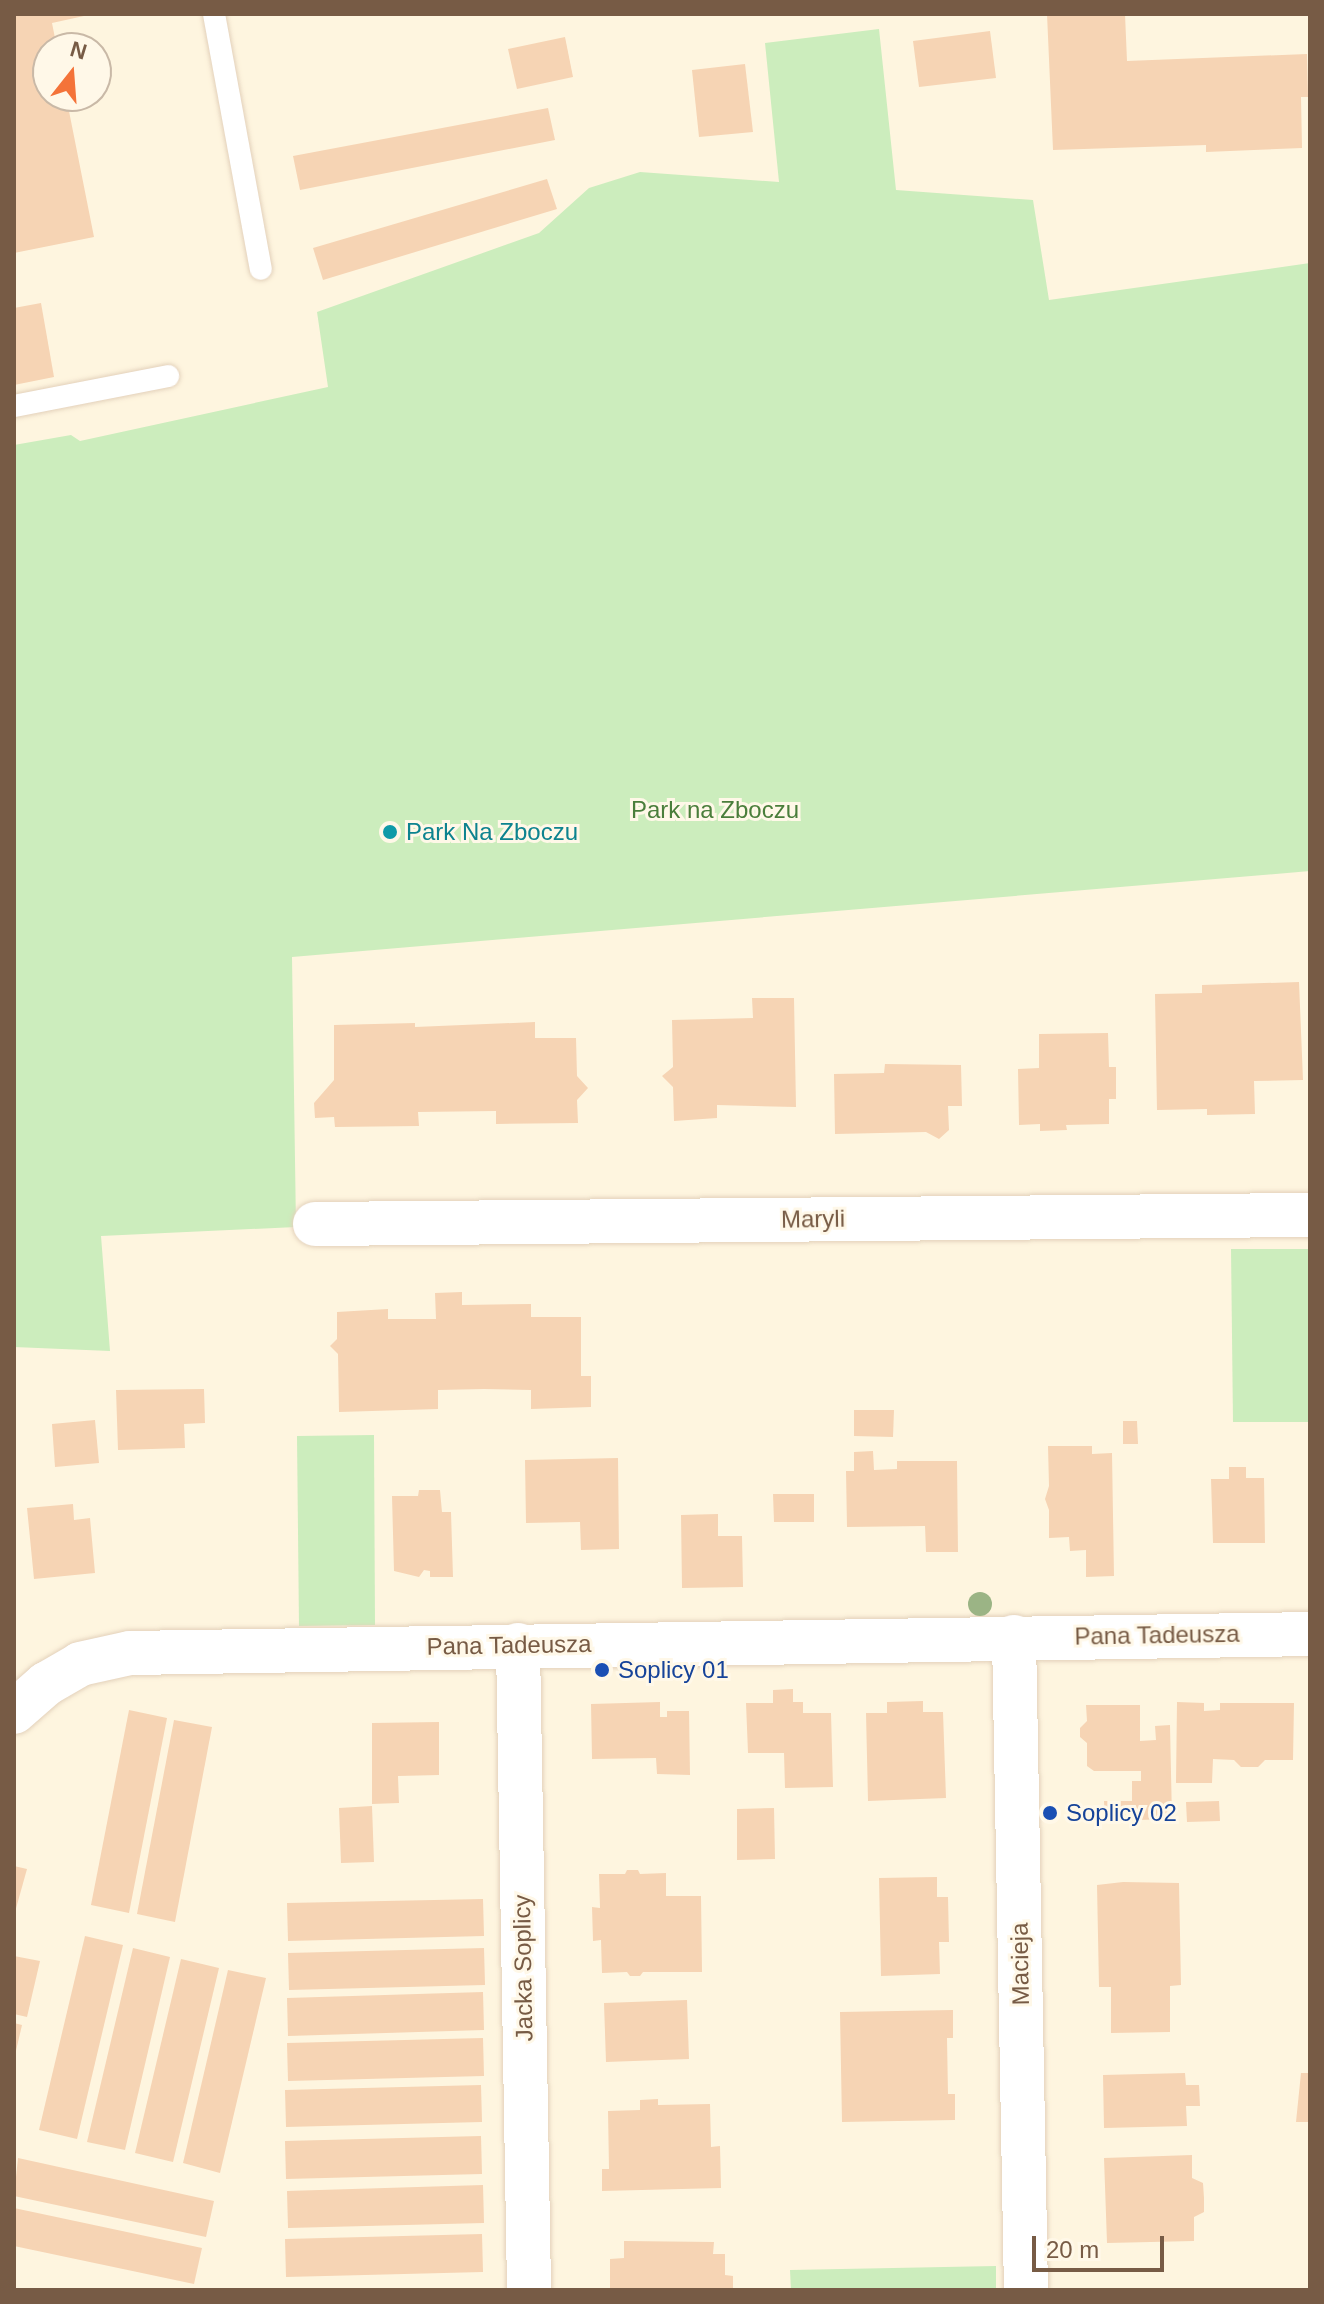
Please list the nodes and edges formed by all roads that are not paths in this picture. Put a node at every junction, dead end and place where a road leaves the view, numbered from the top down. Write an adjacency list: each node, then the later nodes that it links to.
1 (214, 14): 2 (lane)
2 (261, 269)
3 (168, 376): 4 (lane)
4 (14, 406)
5 (1310, 1215): 6 (street, Maryli)
6 (315, 1224)
7 (1310, 1634): 8 (street, Pana Tadeusza)
8 (1014, 1637): 9 (street, Pana Tadeusza); 12 (street, Macieja)
9 (518, 1645): 10 (street, Pana Tadeusza); 11 (street, Jacka Soplicy)
10 (14, 1712)
11 (529, 2290)
12 (1026, 2290)

